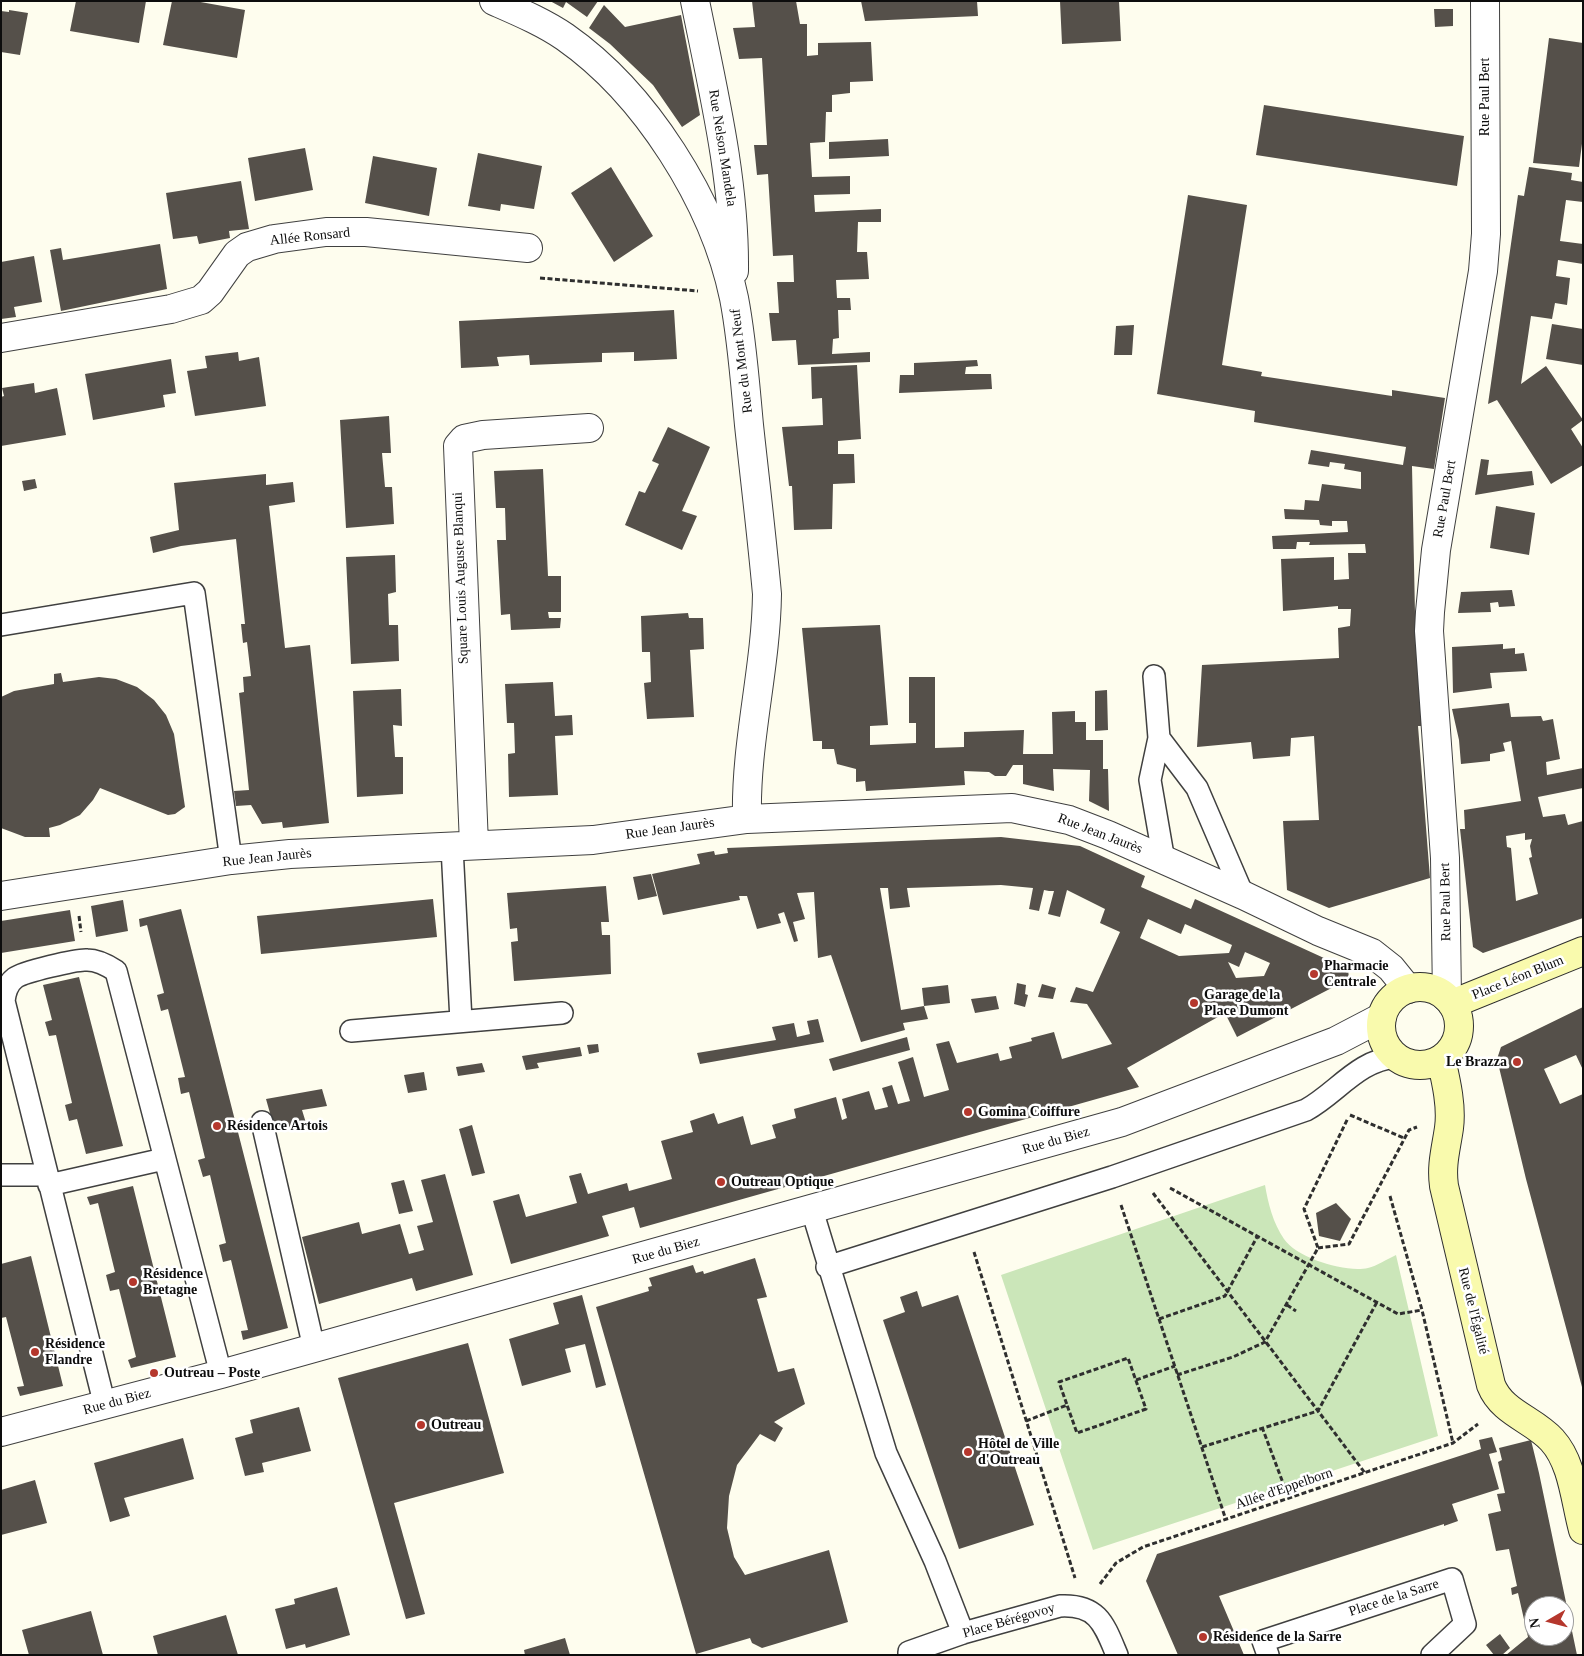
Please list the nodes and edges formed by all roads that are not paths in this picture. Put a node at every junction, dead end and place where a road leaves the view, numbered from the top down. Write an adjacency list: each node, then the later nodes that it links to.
1 (494, 1): 5 (street, Rue du Mont Neuf)
2 (695, 1): 5 (street, Rue Nelson Mandela)
3 (1485, 1): 19 (street, Rue Paul Bert)
4 (528, 248): 6 (street, Allée Ronsard)
5 (734, 297): 11 (street, Rue du Mont Neuf)
6 (1, 338)
7 (588, 428): 12 (street, Square Louis Auguste Blanqui)
8 (1, 625): 13 (lane)
9 (1154, 676): 10 (lane)
10 (1159, 738): 14 (lane); 15 (lane)
11 (747, 819): 12 (street, Rue Jean Jaurès); 14 (street, Rue Jean Jaurès)
12 (463, 846): 13 (street, Rue Jean Jaurès); 22 (lane)
13 (231, 860): 16 (street, Rue Jean Jaurès)
14 (1164, 860): 15 (street, Rue Jean Jaurès)
15 (1243, 895): 18 (street, Rue Jean Jaurès)
16 (1, 896)
17 (1583, 951): 19 (street, Place Léon Blum)
18 (1408, 989): 19 (street); 21 (street)
19 (1449, 1001): 25 (street)
20 (562, 1013): 22 (lane)
21 (1382, 1018): 24 (street); 30 (street, Rue du Biez)
22 (461, 1021): 23 (lane)
23 (351, 1032)
24 (1396, 1057): 25 (street); 31 (lane)
25 (1441, 1059): 36 (street, Rue de l'Égalité)
26 (262, 1122): 32 (lane)
27 (164, 1158): 29 (lane); 29 (lane); 33 (lane)
28 (1, 1174): 29 (lane)
29 (48, 1180): 34 (lane)
30 (812, 1210): 31 (lane); 32 (street, Rue du Biez)
31 (828, 1267): 37 (lane)
32 (314, 1348): 33 (street, Rue du Biez)
33 (221, 1374): 34 (street, Rue du Biez)
34 (105, 1406): 35 (street, Rue du Biez)
35 (1, 1432)
36 (1583, 1530)
37 (963, 1633): 38 (lane, Place Bérégovoy); 39 (lane, Place Bérégovoy)
38 (909, 1655)
39 (1117, 1655)
40 (1268, 1655): 41 (lane, Place de la Sarre)
41 (1432, 1655)

